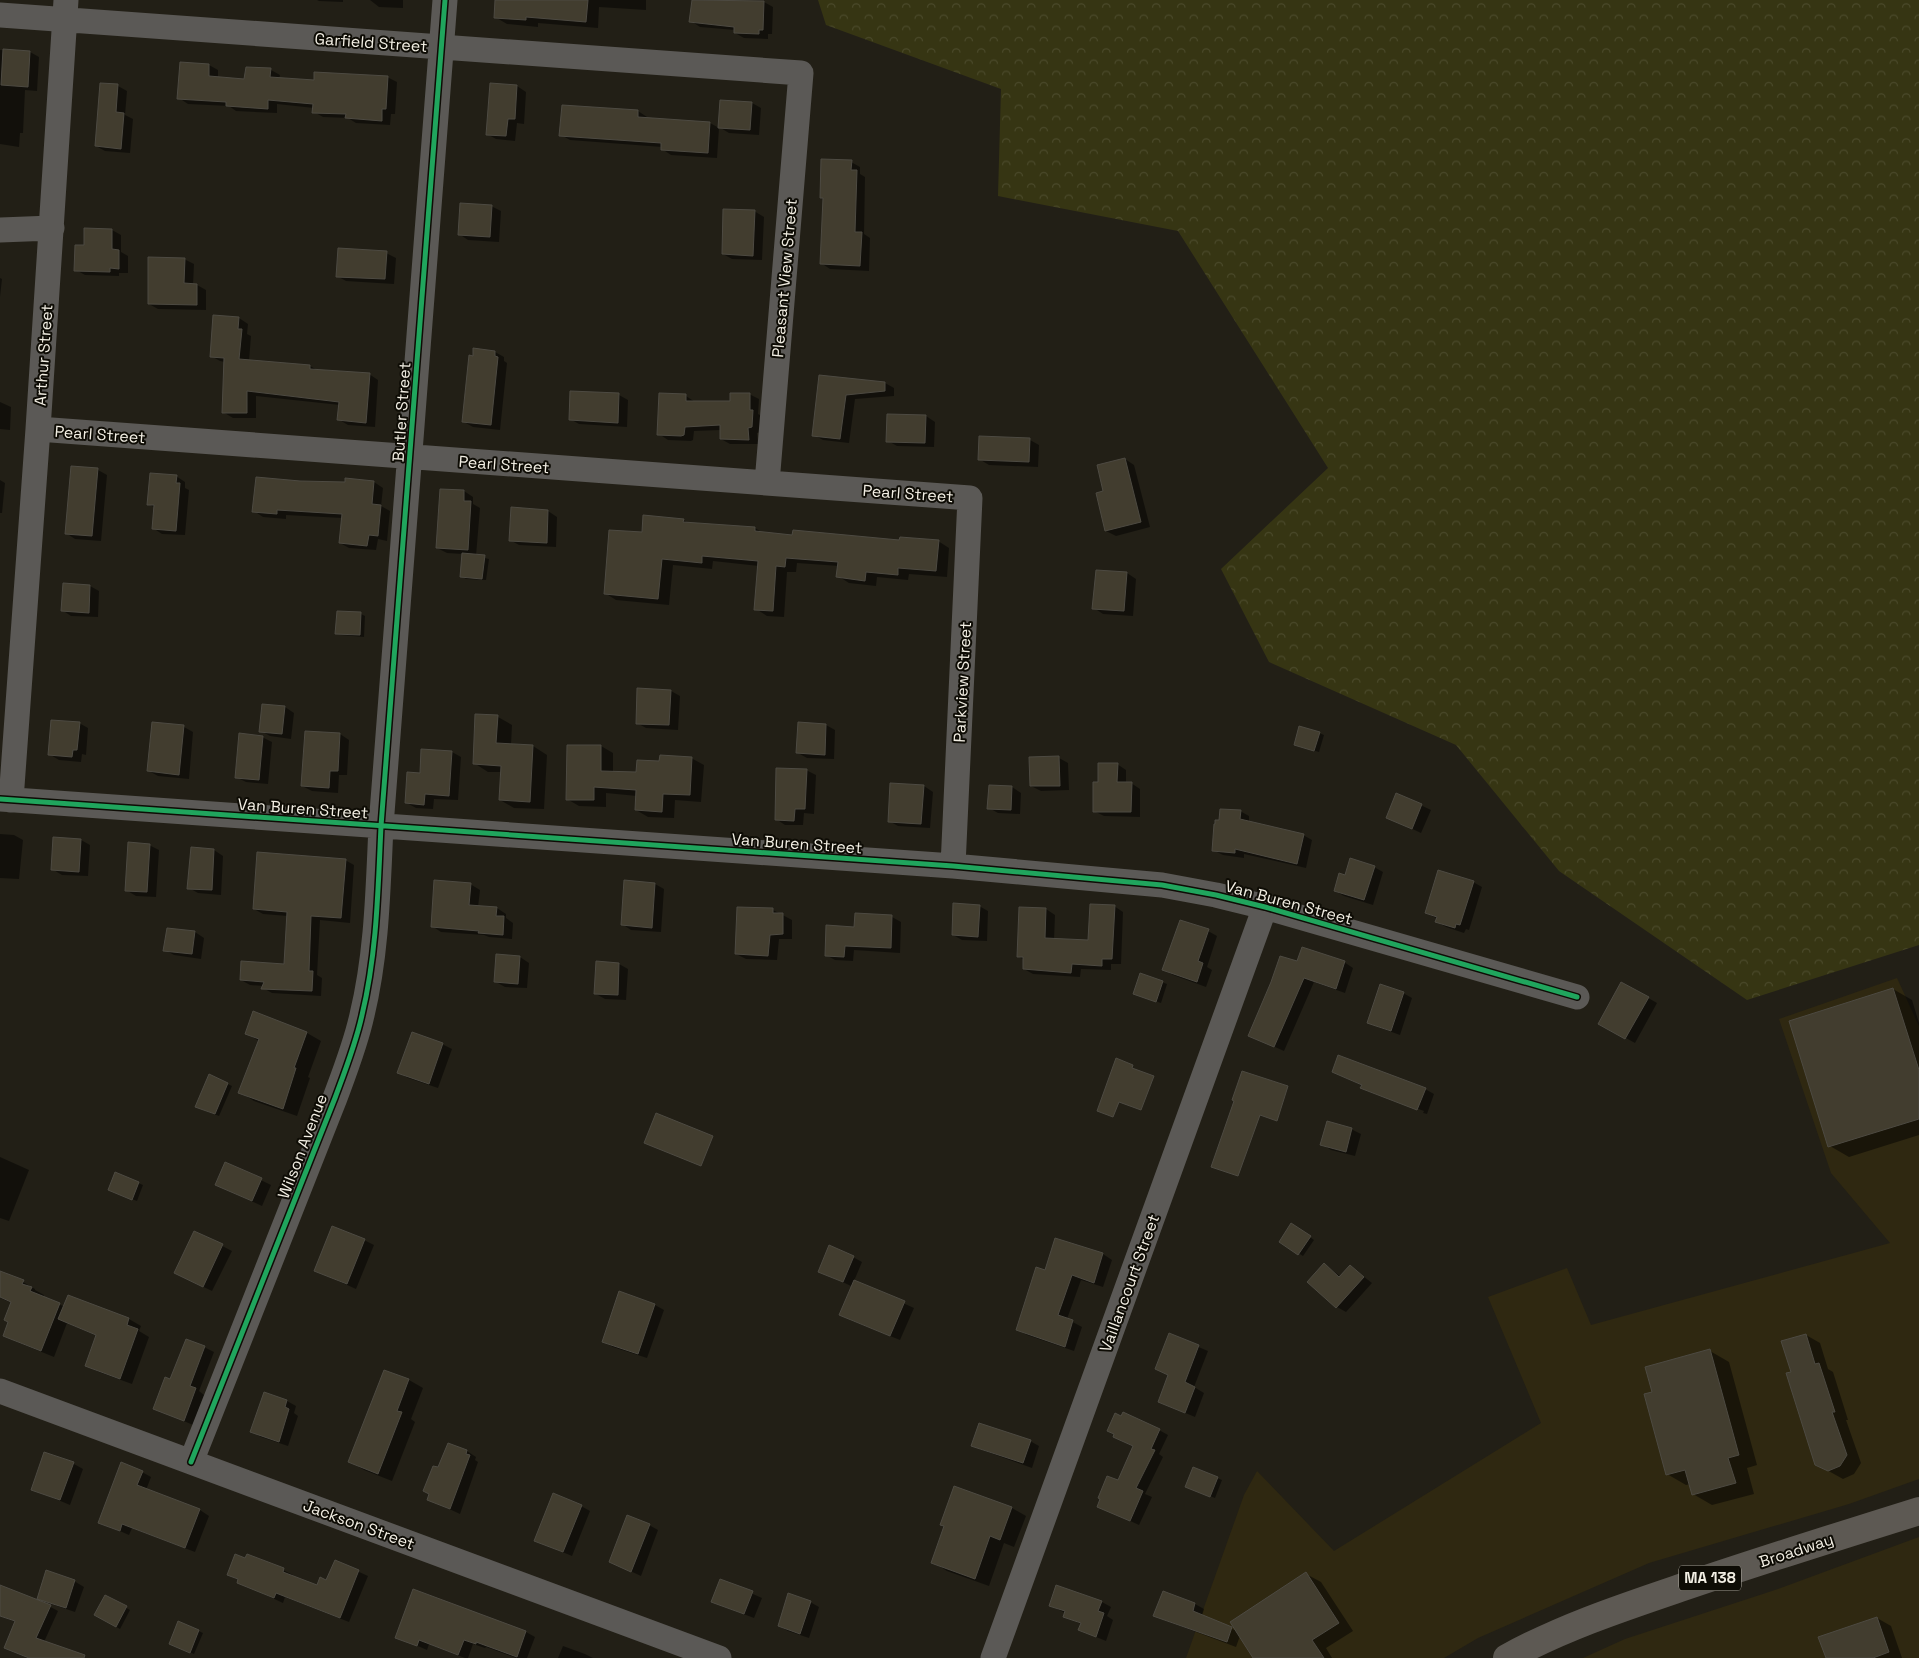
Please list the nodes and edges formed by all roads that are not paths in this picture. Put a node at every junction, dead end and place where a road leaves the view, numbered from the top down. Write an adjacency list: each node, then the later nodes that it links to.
1 (445, 0): 4 (street, Butler Street)
2 (65, 10): 3 (street, Garfield Street); 4 (street, Garfield Street); 6 (street, Arthur Street)
3 (0, 15)
4 (441, 47): 5 (street, Garfield Street); 9 (street, Butler Street)
5 (801, 73): 10 (street, Pleasant View Street)
6 (52, 228): 7 (street); 8 (street, Arthur Street)
7 (0, 230)
8 (38, 429): 9 (street, Pearl Street); 12 (street, Arthur Street)
9 (410, 457): 10 (street, Pearl Street); 13 (street, Butler Street)
10 (767, 483): 11 (street, Pearl Street)
11 (970, 498): 14 (street, Parkview Street)
12 (5, 800): 13 (street, Van Buren Street)
13 (381, 826): 14 (street, Van Buren Street); 18 (street, Wilson Avenue)
14 (953, 866): 15 (street, Van Buren Street)
15 (1265, 907): 16 (street, Van Buren Street); 21 (street, Vaillancourt Street)
16 (1577, 997)
17 (0, 1391): 18 (street, Jackson Street)
18 (191, 1462): 20 (street, Jackson Street)
19 (1919, 1510): 22 (main road, Broadway / MA 138)
20 (719, 1658)
21 (993, 1658)
22 (1507, 1658)

